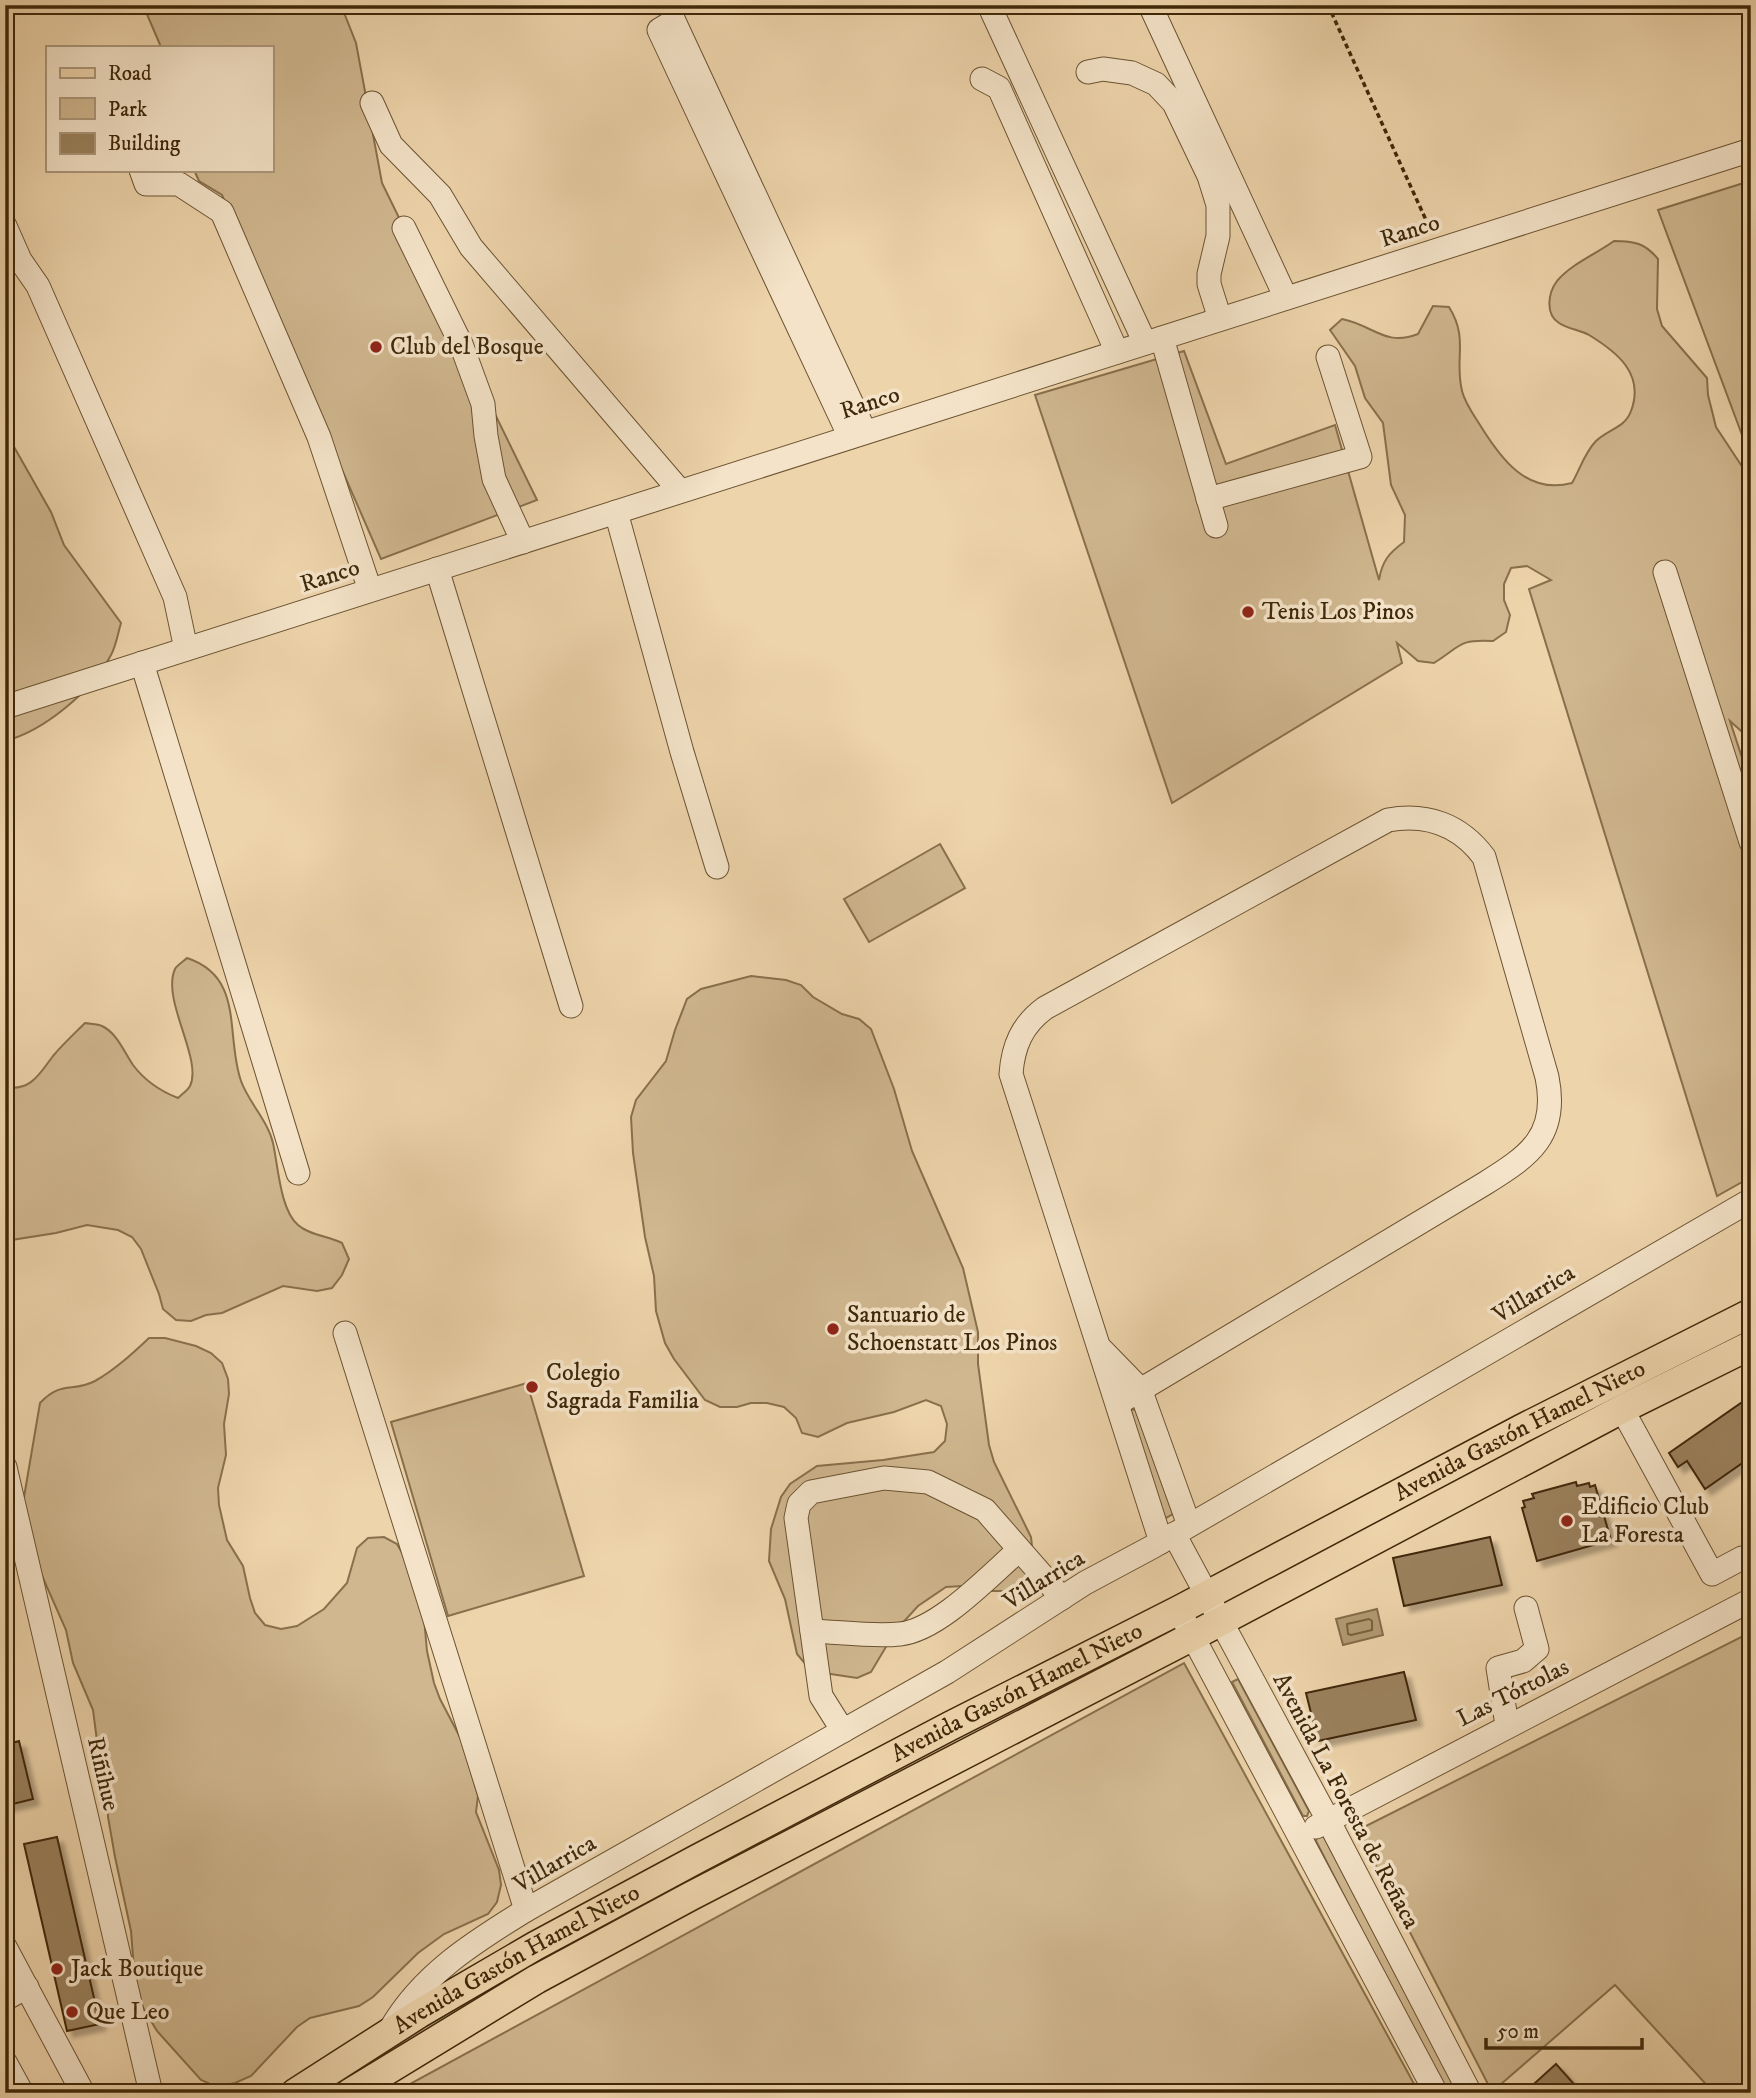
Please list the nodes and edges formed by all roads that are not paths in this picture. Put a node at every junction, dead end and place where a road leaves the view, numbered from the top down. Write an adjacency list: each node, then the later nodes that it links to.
1 (989, 5): 12 (street)
2 (1150, 5): 10 (street)
3 (1088, 72): 11 (street)
4 (982, 79): 13 (street)
5 (372, 103): 16 (street)
6 (1751, 150): 10 (street, Ranco)
7 (142, 172): 23 (street)
8 (5, 226): 24 (street)
9 (404, 228): 20 (street)
10 (1286, 298): 11 (street, Ranco)
11 (1220, 319): 12 (street, Ranco)
12 (1153, 340): 13 (street, Ranco); 17 (street)
13 (1117, 352): 15 (street, Ranco)
14 (1328, 357): 17 (street)
15 (857, 435): 15 (street); 16 (street, Ranco)
16 (680, 492): 18 (street, Ranco)
17 (1208, 499): 19 (street)
18 (616, 512): 20 (street, Ranco); 28 (street)
19 (1216, 526)
20 (523, 542): 21 (street, Ranco)
21 (437, 569): 23 (street, Ranco); 29 (street)
22 (1665, 572): 27 (street)
23 (370, 590): 24 (street, Ranco)
24 (186, 649): 25 (street, Ranco)
25 (142, 663): 26 (street, Ranco); 30 (street)
26 (5, 707)
27 (1751, 842)
28 (717, 867)
29 (571, 1006)
30 (298, 1173)
31 (1751, 1200): 40 (street, Villarrica)
32 (1751, 1313): 43 (main road, Avenida Gastón Hamel Nieto)
33 (345, 1333): 55 (street)
34 (1751, 1345): 38 (main road, Avenida Gastón Hamel Nieto)
35 (1098, 1346): 36 (street); 36 (street); 37 (street)
36 (1140, 1389): 37 (street); 40 (street)
37 (1117, 1404): 40 (street)
38 (1622, 1409): 42 (street); 48 (main road, Avenida Gastón Hamel Nieto)
39 (5, 1468): 63 (street, Riñihue)
40 (1174, 1534): 43 (street, Avenida La Foresta de Reñaca); 44 (street, Villarrica)
41 (1019, 1550): 44 (street); 49 (street); 49 (street)
42 (1751, 1558)
43 (1206, 1595): 47 (main road, Avenida Gastón Hamel Nieto); 48 (street, Avenida La Foresta de Reñaca)
44 (1062, 1598): 52 (street, Villarrica)
45 (1751, 1601): 51 (street, Las Tórtolas)
46 (1526, 1608): 51 (street)
47 (1179, 1610): 50 (street); 59 (main road, Avenida Gastón Hamel Nieto)
48 (1220, 1622): 50 (main road, Avenida Gastón Hamel Nieto); 53 (street, Avenida La Foresta de Reñaca)
49 (812, 1631): 52 (street)
50 (1193, 1636): 54 (street); 65 (main road, Avenida Gastón Hamel Nieto)
51 (1507, 1725): 53 (street, Las Tórtolas)
52 (843, 1731): 55 (street, Villarrica)
53 (1328, 1820): 54 (street, Las Tórtolas); 67 (street, Avenida La Foresta de Reñaca)
54 (1300, 1835): 66 (street)
55 (526, 1910): 59 (street, Villarrica)
56 (5, 1947): 57 (street)
57 (27, 1987): 58 (street); 62 (street)
58 (5, 1999)
59 (388, 2033): 64 (main road, Avenida Gastón Hamel Nieto)
60 (5, 2063): 61 (street)
61 (22, 2093)
62 (83, 2093)
63 (151, 2093)
64 (295, 2093)
65 (350, 2093)
66 (1436, 2093)
67 (1470, 2093)

